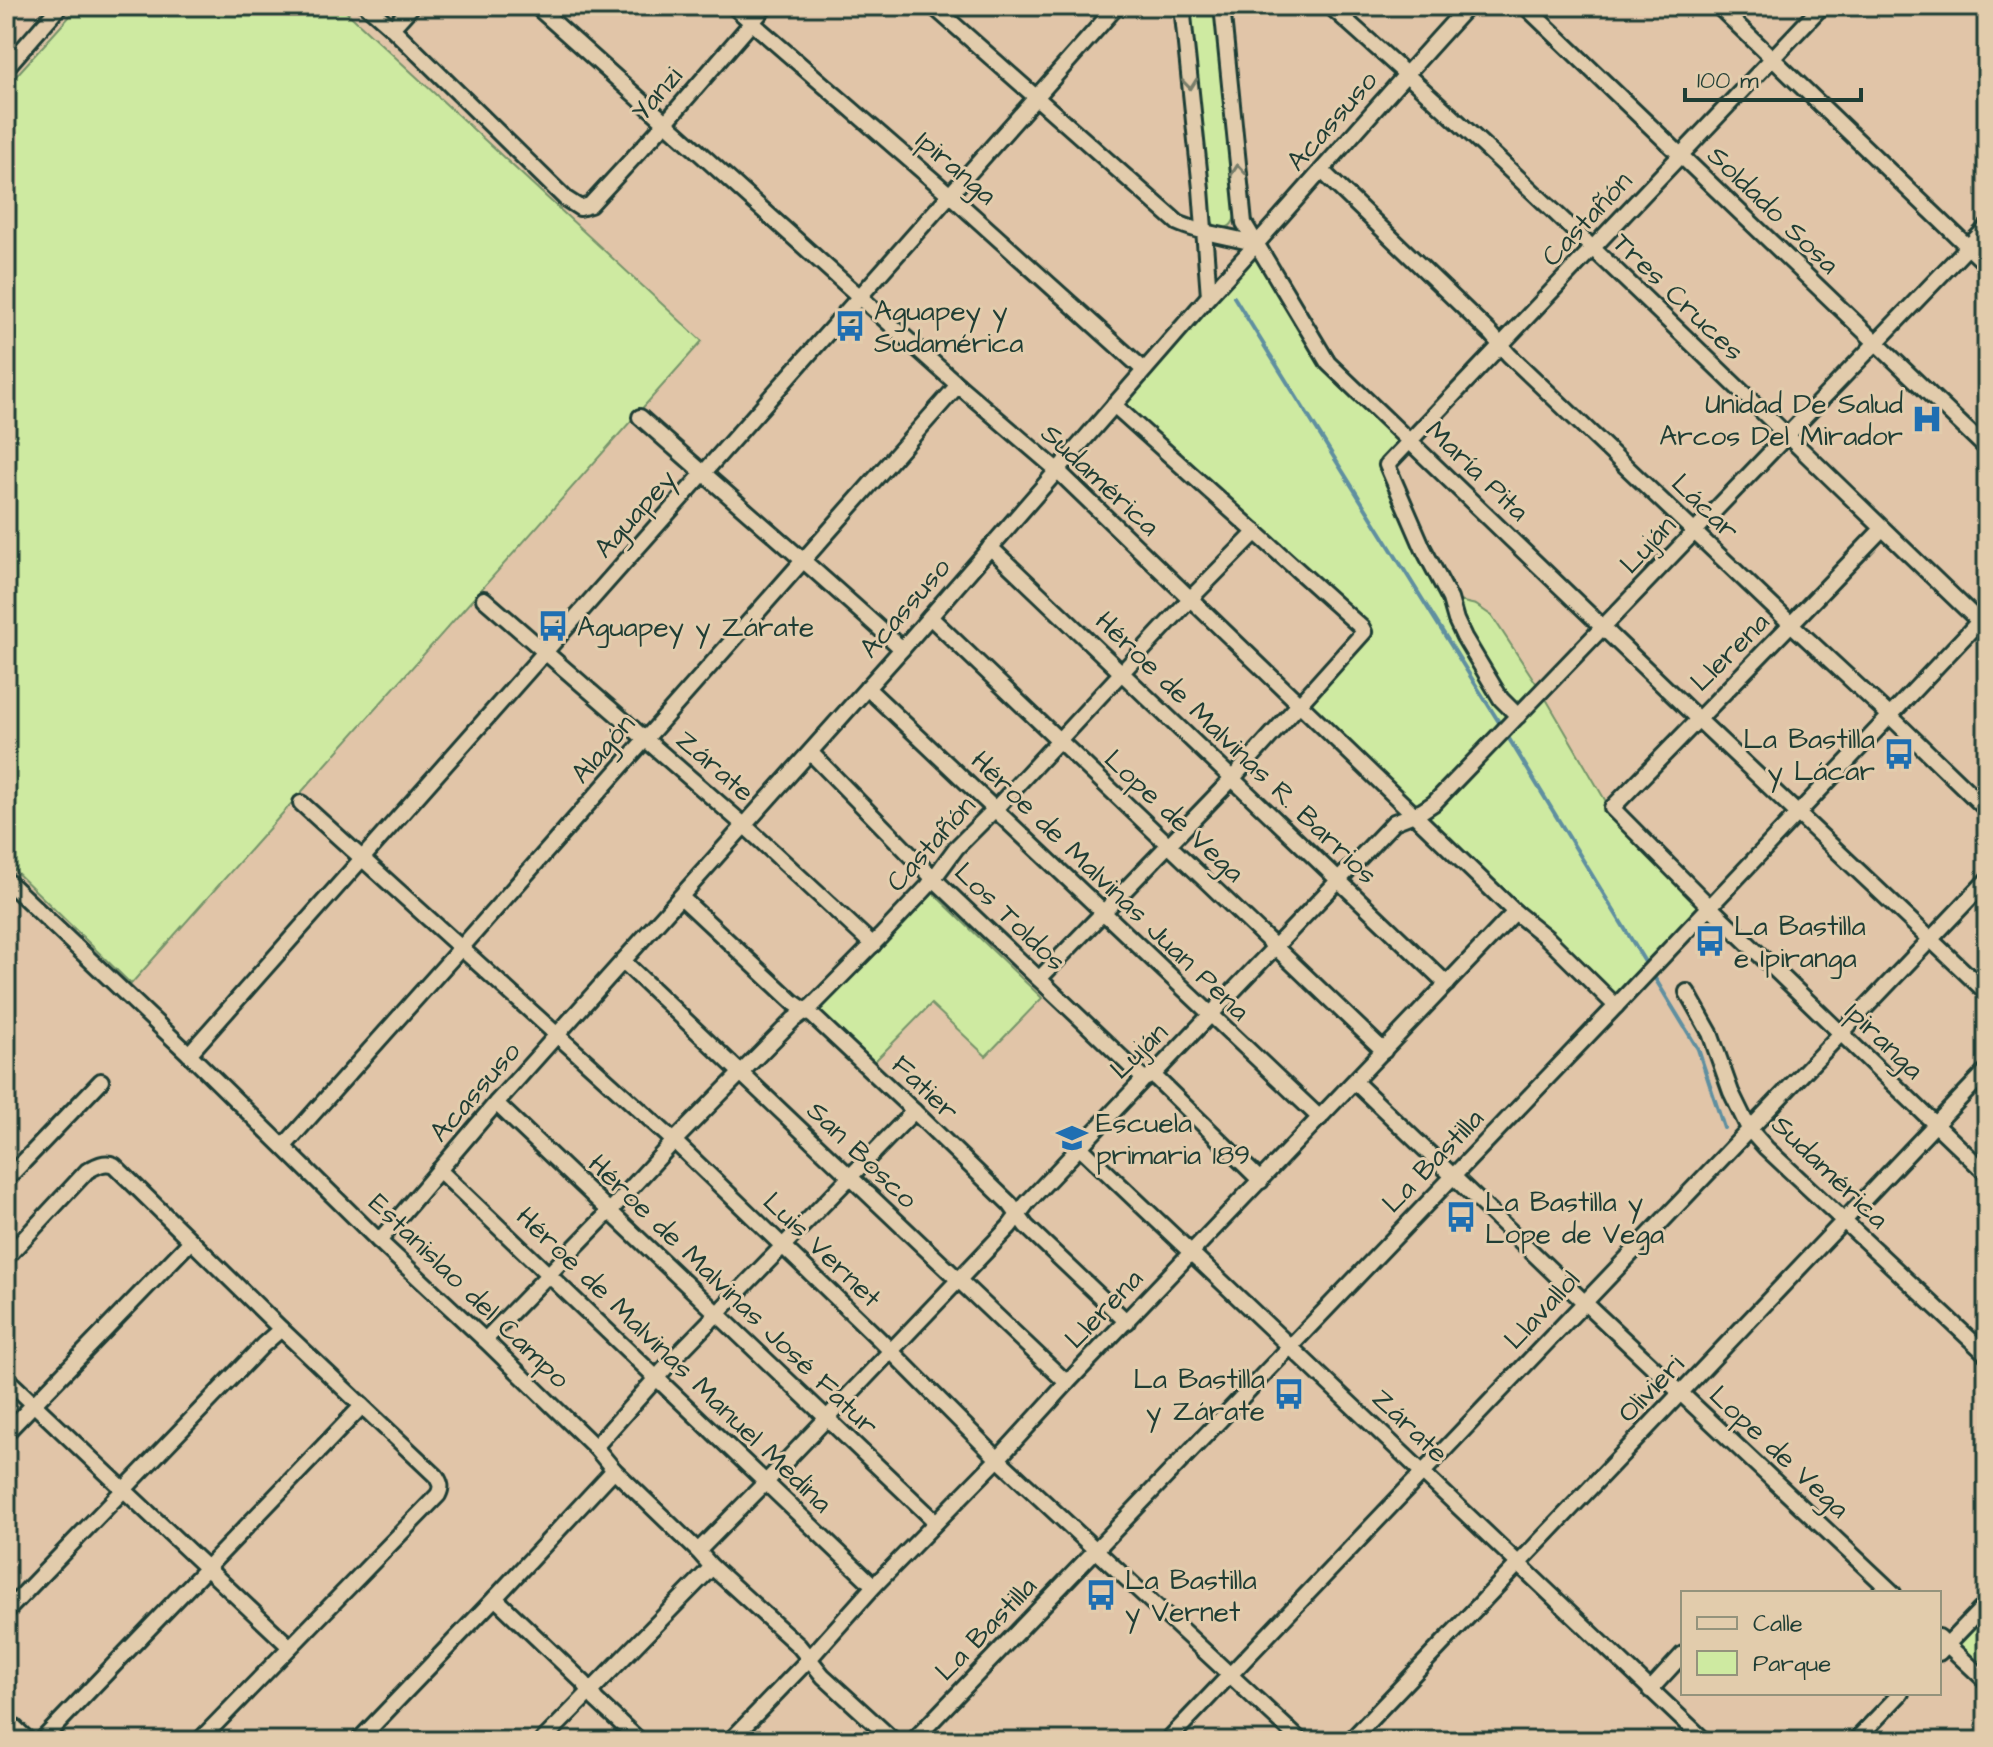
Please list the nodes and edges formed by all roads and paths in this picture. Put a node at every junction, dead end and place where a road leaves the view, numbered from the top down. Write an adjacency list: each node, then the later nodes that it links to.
1 (60, 6): 19 (street)
2 (367, 6): 17 (street)
3 (412, 6): 17 (street)
4 (536, 6): 22 (street, Sudamérica)
5 (733, 6): 16 (street, Ipiranga)
6 (766, 6): 16 (street, Yanzi)
7 (933, 6): 21 (street)
8 (1117, 6): 21 (street, Aguapey)
9 (1182, 6): 27 (street, one-way to 27)
10 (1222, 6): 28 (street, María Pita, one-way to 10)
11 (1330, 6): 20 (street, Tres Cruces)
12 (1468, 6): 20 (street, Acassuso)
13 (1525, 6): 23 (street, Soldado Sosa)
14 (1718, 6): 18 (street)
15 (1822, 6): 18 (street, Castañón)
16 (752, 23): 22 (street, Yanzi); 25 (street, Ipiranga)
17 (392, 28): 22 (street, Yanzi)
18 (1772, 57): 23 (street, Castañón); 29 (street)
19 (6, 68)
20 (1406, 73): 24 (street, Acassuso); 30 (street, Tres Cruces)
21 (1036, 98): 25 (street, Aguapey); 27 (street)
22 (666, 122): 32 (street, Sudamérica)
23 (1681, 156): 30 (street, Castañón); 34 (street, Soldado Sosa)
24 (1322, 171): 28 (street, Acassuso); 35 (street, Lácar)
25 (950, 195): 32 (street, Aguapey); 36 (street, Ipiranga)
26 (1987, 227): 29 (street, Luján)
27 (1205, 232): 28 (street); 33 (street)
28 (1257, 244): 33 (street, Acassuso); 41 (street, María Pita)
29 (1968, 247): 31 (street); 34 (street, Luján)
30 (1593, 249): 35 (street, Castañón); 40 (street, Tres Cruces)
31 (1987, 265)
32 (861, 296): 37 (street, Sudamérica); 44 (street, Aguapey)
33 (1209, 296): 36 (street, Acassuso)
34 (1875, 343): 40 (street, Luján); 42 (street, Soldado Sosa)
35 (1500, 345): 41 (street, Castañón); 46 (street, Lácar)
36 (1144, 370): 38 (street, Acassuso)
37 (958, 385): 43 (street, Sudamérica); 49 (street, Alagón)
38 (1114, 405): 43 (street, Acassuso); 47 (street)
39 (640, 417): 44 (street)
40 (1787, 437): 45 (street, Tres Cruces); 46 (street, Luján)
41 (1411, 441): 55 (street, María Pita); 63 (street, Castañón)
42 (1987, 449)
43 (1057, 470): 48 (street, Acassuso); 50 (street, Sudamérica)
44 (704, 475): 49 (street); 57 (street, Aguapey)
45 (1882, 529): 53 (street, Tres Cruces); 54 (street, Llerena)
46 (1694, 531): 54 (street, Lácar); 55 (street, Luján)
47 (1256, 532): 50 (street, Castañón); 60 (street)
48 (990, 547): 52 (street, Acassuso); 58 (street, Héroe de Malvinas R. Barrios)
49 (803, 559): 56 (street); 64 (street, Alagón)
50 (1191, 598): 58 (street, Castañón); 60 (street, Sudamérica)
51 (484, 599): 57 (street, Zárate)
52 (930, 617): 56 (street, Acassuso); 65 (street, Lope de Vega)
53 (1984, 621): 61 (street, La Bastilla)
54 (1791, 624): 61 (street, Lácar); 62 (street, Llerena)
55 (1604, 627): 62 (street, María Pita); 63 (street, Luján)
56 (902, 649): 59 (street, Acassuso)
57 (546, 651): 64 (street, Zárate); 76 (street, Aguapey)
58 (1122, 674): 65 (street, Castañón); 67 (street, Héroe de Malvinas R. Barrios)
59 (867, 688): 66 (street, Acassuso); 70 (street, Héroe de Malvinas Juan Pena)
60 (1300, 703): 67 (street); 73 (street, Sudamérica)
61 (1889, 715): 71 (street, Lácar); 72 (street, La Bastilla)
62 (1698, 719): 69 (street, Llerena); 72 (street, María Pita)
63 (1515, 720): 73 (street, Luján)
64 (646, 738): 74 (street, Zárate); 88 (street, Alagón)
65 (1058, 741): 70 (street, Castañón); 75 (street, Lope de Vega)
66 (811, 753): 74 (street, Acassuso); 77 (street, Los Toldos)
67 (1232, 779): 75 (street); 79 (street, Héroe de Malvinas R. Barrios)
68 (301, 803): 76 (street, Luis Vernet)
69 (1612, 808): 82 (street, Ipiranga)
70 (995, 809): 77 (street, Castañón); 83 (street, Héroe de Malvinas Juan Pena)
71 (1987, 810)
72 (1798, 813): 82 (street, La Bastilla); 85 (street, María Pita)
73 (1414, 814): 79 (street, Luján); 84 (street, Sudamérica)
74 (744, 825): 81 (street, Acassuso); 86 (street, Zárate)
75 (1168, 845): 83 (street); 87 (street, Lope de Vega)
76 (361, 858): 88 (street, Luis Vernet); 100 (street, Aguapey)
77 (934, 879): 86 (street, Castañón); 90 (street, Los Toldos)
78 (6, 880): 100 (street, Estanislao del Campo)
79 (1339, 880): 87 (street, Luján); 91 (street, Héroe de Malvinas R. Barrios)
80 (1987, 880): 85 (street, Llavallol)
81 (681, 897): 89 (street, Acassuso); 95 (street, Fatier)
82 (1710, 907): 94 (street, La Bastilla); 97 (street, Ipiranga)
83 (1104, 912): 90 (street); 96 (street, Héroe de Malvinas Juan Pena)
84 (1515, 912): 91 (street, Llerena); 94 (street, Sudamérica)
85 (1930, 938): 93 (street, María Pita); 97 (street, Llavallol)
86 (873, 945): 95 (street, Castañón)
87 (1276, 947): 96 (street, Luján); 99 (street, Lope de Vega)
88 (461, 948): 98 (street, Luis Vernet); 112 (street, Alagón)
89 (623, 961): 98 (street, Acassuso); 102 (street, San Bosco)
90 (1039, 979): 103 (street, Los Toldos)
91 (1447, 984): 99 (street, Llerena)
92 (1687, 992): 110 (street, Sudamérica)
93 (1987, 993)
94 (1616, 1006): 116 (street, La Bastilla)
95 (804, 1011): 102 (street, Castañón); 107 (street, Fatier)
96 (1210, 1015): 103 (street, Luján); 108 (street, Héroe de Malvinas Juan Pena)
97 (1840, 1034): 109 (street, Ipiranga); 110 (street, Llavallol)
98 (559, 1035): 106 (street, Acassuso); 111 (street, Luis Vernet)
99 (1384, 1051): 105 (street, Llerena)
100 (189, 1054): 112 (street, Estanislao del Campo)
101 (1987, 1070): 109 (street, Olivieri)
102 (742, 1072): 111 (street, Castañón); 117 (street, San Bosco)
103 (1149, 1077): 113 (street, Luján); 119 (street, Los Toldos)
104 (101, 1081): 118 (street)
105 (1355, 1082): 108 (street, Llerena); 116 (street, Lope de Vega)
106 (496, 1103): 114 (street, Acassuso); 120 (street, Héroe de Malvinas José Fatur)
107 (914, 1111): 117 (street); 121 (street, Fatier)
108 (1320, 1118): 119 (street, Llerena)
109 (1936, 1124): 115 (street, Ipiranga); 122 (street, Olivieri)
110 (1749, 1129): 122 (street, Sudamérica); 130 (street, Llavallol)
111 (674, 1141): 120 (street, Castañón); 125 (street, Luis Vernet)
112 (284, 1146): 124 (street, Estanislao del Campo)
113 (1080, 1147): 121 (street, Luján); 126 (street, Zárate)
114 (439, 1170): 124 (street, Acassuso); 128 (street, Héroe de Malvinas Manuel Medina)
115 (1987, 1174)
116 (1453, 1176): 130 (street, Lope de Vega); 135 (street, La Bastilla)
117 (849, 1177): 125 (street); 129 (street, San Bosco)
118 (6, 1180)
119 (1261, 1181): 126 (street, Llerena)
120 (609, 1212): 128 (street, Castañón); 131 (street, Héroe de Malvinas José Fatur)
121 (1018, 1215): 129 (street, Luján); 132 (street, Fatier)
122 (1845, 1221): 136 (street, Sudamérica); 141 (street, Olivieri)
123 (191, 1241): 127 (street); 133 (street); 142 (street)
124 (379, 1241): 134 (street, Estanislao del Campo)
125 (782, 1247): 131 (street); 137 (street, Luis Vernet)
126 (1191, 1253): 132 (street, Llerena); 135 (street, Zárate)
127 (6, 1258)
128 (549, 1274): 134 (street, Castañón); 139 (street, Héroe de Malvinas Manuel Medina)
129 (957, 1281): 137 (street, Luján); 140 (street, San Bosco)
130 (1584, 1302): 141 (street, Lope de Vega); 149 (street, Llavallol)
131 (718, 1314): 139 (street); 144 (street, Héroe de Malvinas José Fatur)
132 (1127, 1322): 140 (street, Llerena)
133 (281, 1329): 143 (street); 151 (street)
134 (485, 1340): 146 (street, Estanislao del Campo)
135 (1290, 1346): 149 (street, Zárate); 153 (street, La Bastilla)
136 (1984, 1347)
137 (890, 1351): 144 (street, Luján); 147 (street, Luis Vernet)
138 (6, 1378): 142 (street)
139 (656, 1378): 146 (street); 150 (street, Héroe de Malvinas Manuel Medina)
140 (1067, 1383): 147 (street, Llerena)
141 (1681, 1393): 155 (street, Olivieri); 159 (street, Lope de Vega)
142 (33, 1404): 145 (street); 151 (street)
143 (362, 1406): 157 (street); 164 (street)
144 (827, 1418): 150 (street, Luján); 152 (street, Héroe de Malvinas José Fatur)
145 (6, 1433)
146 (595, 1447): 148 (street, Estanislao del Campo)
147 (998, 1459): 152 (street, Llerena); 153 (street, Luis Vernet)
148 (614, 1470): 154 (street, Estanislao del Campo); 160 (street)
149 (1423, 1472): 155 (street, Zárate); 167 (street, Llavallol)
150 (766, 1482): 154 (street, Luján); 158 (street, Héroe de Malvinas Manuel Medina)
151 (124, 1489): 157 (street); 162 (street)
152 (936, 1522): 158 (street, Llerena)
153 (1096, 1549): 167 (street, Luis Vernet); 181 (street, La Bastilla)
154 (698, 1551): 156 (street, Estanislao del Campo)
155 (1519, 1564): 170 (street, Zárate); 184 (street, Olivieri)
156 (712, 1567): 166 (street, Estanislao del Campo); 169 (street)
157 (207, 1568): 164 (street); 174 (street)
158 (874, 1586): 166 (street, Llerena)
159 (1891, 1591)
160 (495, 1598): 169 (street); 176 (street)
161 (1987, 1603): 163 (street)
162 (6, 1612)
163 (1942, 1645): 168 (street)
164 (290, 1647): 175 (street)
165 (1681, 1656): 170 (street)
166 (809, 1659): 179 (street, Llerena); 180 (street, Estanislao del Campo)
167 (1230, 1673): 182 (street, Llavallol); 183 (street, Luis Vernet)
168 (1987, 1682)
169 (590, 1690): 177 (street); 178 (street)
170 (1650, 1690): 185 (street, Zárate)
171 (1899, 1695): 186 (street)
172 (6, 1719): 173 (street)
173 (29, 1741)
174 (41, 1741)
175 (199, 1741)
176 (358, 1741)
177 (542, 1741)
178 (640, 1741)
179 (730, 1741)
180 (894, 1741)
181 (913, 1741)
182 (1167, 1741)
183 (1301, 1741)
184 (1350, 1741)
185 (1705, 1741)
186 (1855, 1741)

